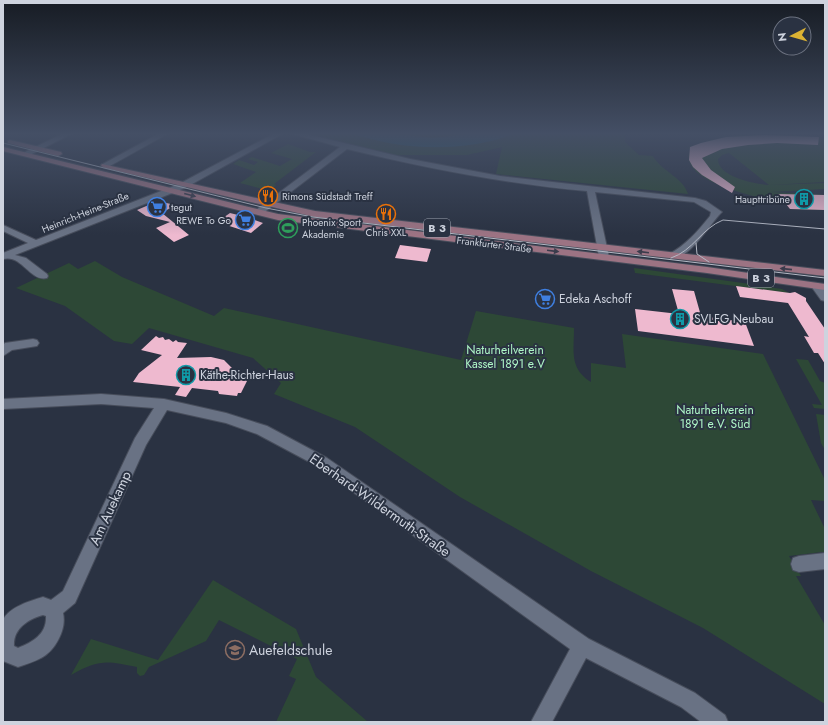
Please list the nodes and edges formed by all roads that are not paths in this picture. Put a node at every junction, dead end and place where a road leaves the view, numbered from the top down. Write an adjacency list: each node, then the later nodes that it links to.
1 (77, 167): 7 (main road, Frankfurter Straße / B 3)
2 (110, 167): 6 (main road, Frankfurter Straße / B 3)
3 (218, 167): 6 (street, Heinrich-Heine-Straße)
4 (320, 167): 9 (street)
5 (436, 167): 8 (street)
6 (186, 184): 7 (street, Heinrich-Heine-Straße); 9 (main road, Frankfurter Straße / B 3)
7 (171, 190): 10 (main road, Frankfurter Straße / B 3, one-way to 10); 12 (street, Heinrich-Heine-Straße)
8 (591, 190): 13 (street); 15 (street)
9 (271, 205): 10 (street); 13 (main road, Frankfurter Straße / B 3)
10 (259, 212): 13 (main road, Frankfurter Straße / B 3, one-way to 13)
11 (3, 228): 12 (street)
12 (35, 243): 14 (street, Heinrich-Heine-Straße)
13 (604, 252): 15 (main road, Frankfurter Straße / B 3, one-way to 13); 18 (main road, Frankfurter Straße / B 3)
14 (4, 255): 17 (street)
15 (672, 256): 16 (main road, Frankfurter Straße / B 3, one-way to 15)
16 (825, 272)
17 (43, 276)
18 (820, 287): 19 (street)
19 (825, 298)
20 (33, 343): 21 (street)
21 (3, 352)
22 (3, 404): 23 (street, Eberhard-Wildermuth-Straße)
23 (164, 404): 26 (street, Am Auekamp); 27 (street, Eberhard-Wildermuth-Straße)
24 (825, 561): 25 (street)
25 (799, 564)
26 (54, 610)
27 (582, 646): 28 (street); 29 (street, Eberhard-Wildermuth-Straße)
28 (541, 722)
29 (718, 722)

